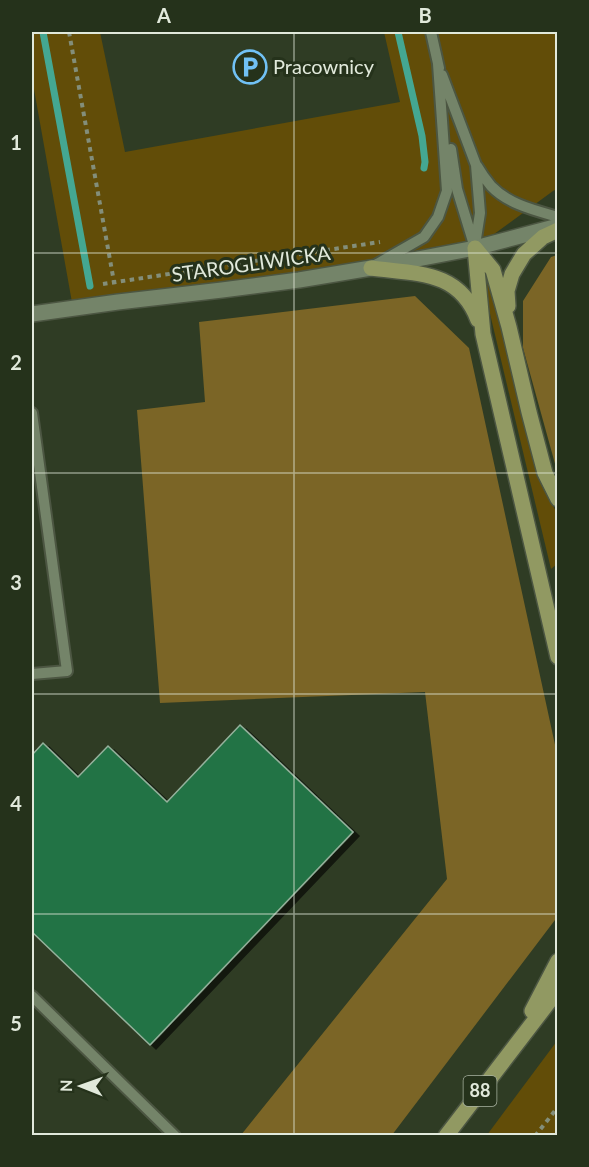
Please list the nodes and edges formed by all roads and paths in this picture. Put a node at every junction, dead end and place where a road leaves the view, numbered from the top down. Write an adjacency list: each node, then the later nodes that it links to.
1 (69, 32): 10 (path)
2 (431, 32): 3 (lane)
3 (438, 64): 4 (lane); 8 (lane); 9 (lane)
4 (476, 165): 5 (lane); 8 (lane)
5 (558, 217)
6 (558, 228): 8 (street, STAROGLIWICKA); 14 (main road)
7 (382, 242): 10 (path)
8 (475, 248): 9 (street, STAROGLIWICKA); 14 (main road); 15 (main road)
9 (371, 268): 12 (street, STAROGLIWICKA); 15 (main road)
10 (114, 282): 11 (path); 12 (path)
11 (108, 283)
12 (118, 302): 13 (street, STAROGLIWICKA)
13 (32, 314)
14 (509, 327): 17 (main road)
15 (483, 334): 18 (main road)
16 (32, 412): 19 (lane)
17 (558, 499)
18 (558, 657)
19 (32, 674)
20 (558, 961): 23 (main road)
21 (558, 990): 23 (main road, 88)
22 (32, 996): 25 (lane)
23 (514, 1046): 26 (main road, 88)
24 (558, 1107): 27 (path)
25 (175, 1136)
26 (446, 1136)
27 (535, 1136)

